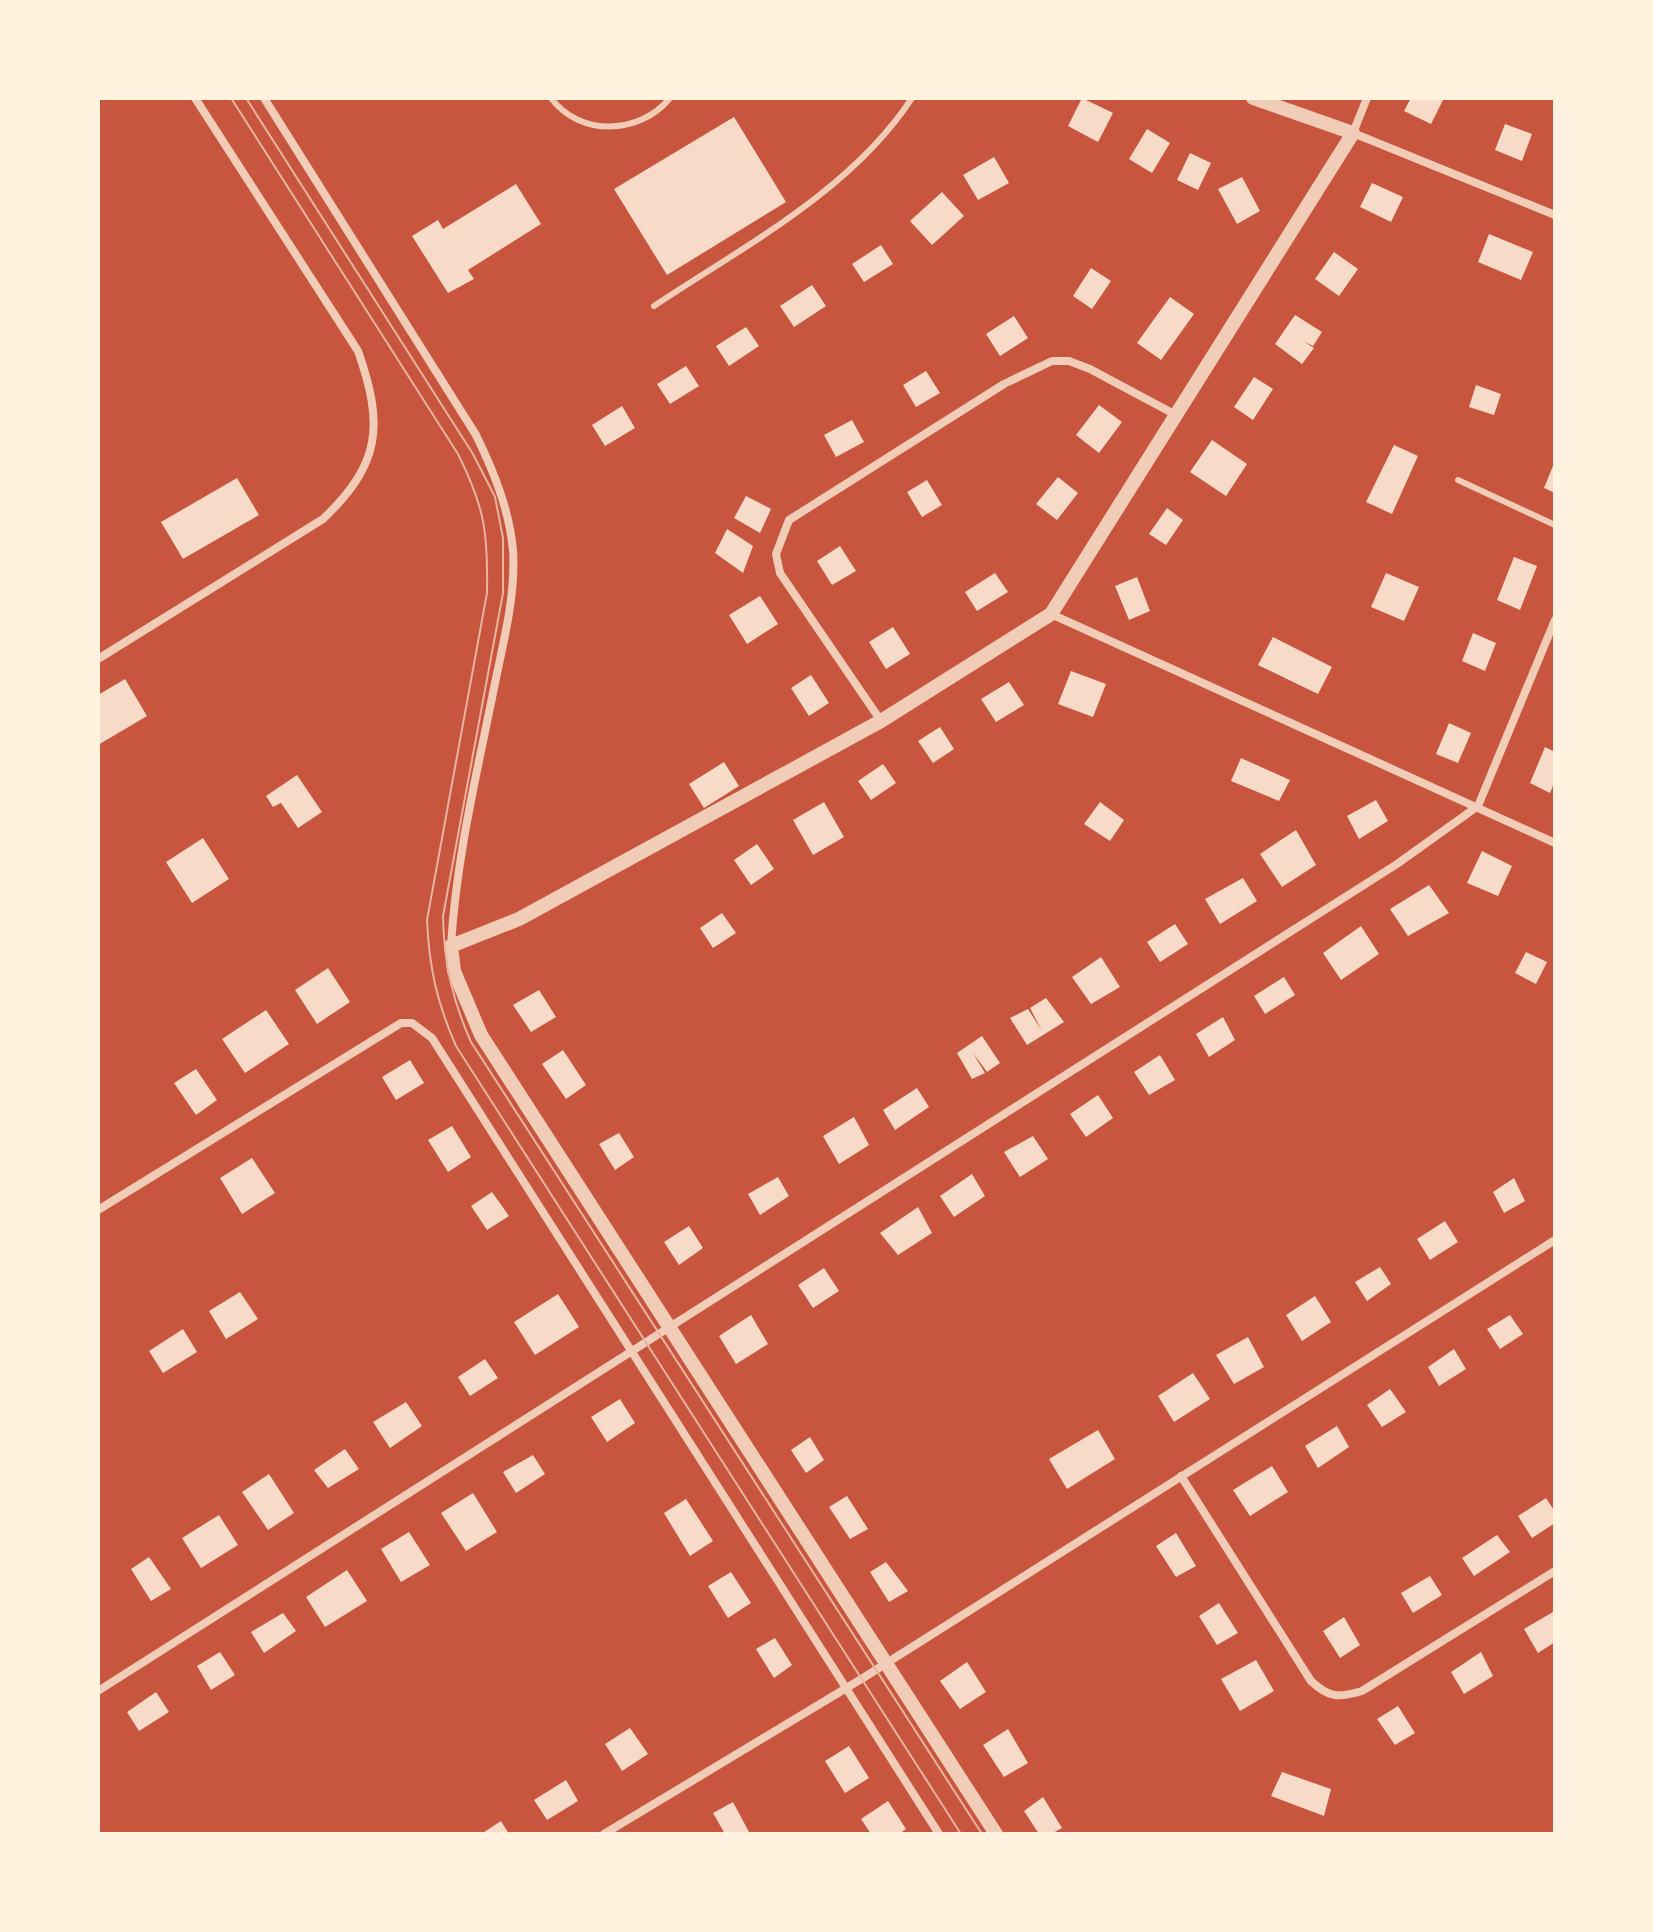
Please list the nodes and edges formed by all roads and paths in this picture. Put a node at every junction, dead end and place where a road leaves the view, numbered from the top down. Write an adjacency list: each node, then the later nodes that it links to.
1 (195, 98): 16 (street)
2 (264, 98): 20 (street)
3 (551, 98): 4 (lane)
4 (670, 98)
5 (912, 98): 10 (lane)
6 (1253, 98): 8 (street)
7 (1367, 98): 8 (street)
8 (1353, 133): 9 (street); 11 (street)
9 (1555, 215)
10 (654, 306)
11 (1176, 415): 14 (street); 17 (street)
12 (1458, 480): 13 (lane)
13 (1555, 525)
14 (1051, 614): 17 (street); 18 (street)
15 (1555, 620): 18 (street)
16 (98, 659)
17 (881, 721): 20 (street)
18 (1478, 806): 19 (street); 23 (street)
19 (1555, 843)
20 (451, 946): 23 (street)
21 (98, 1210): 24 (street)
22 (1555, 1240): 25 (street)
23 (669, 1329): 24 (street); 27 (street)
24 (631, 1353): 28 (street); 29 (street)
25 (1181, 1476): 26 (street); 27 (street)
26 (1555, 1571)
27 (888, 1662): 28 (street); 32 (street)
28 (845, 1688): 30 (street); 31 (street)
29 (98, 1691)
30 (604, 1834)
31 (939, 1834)
32 (996, 1834)

